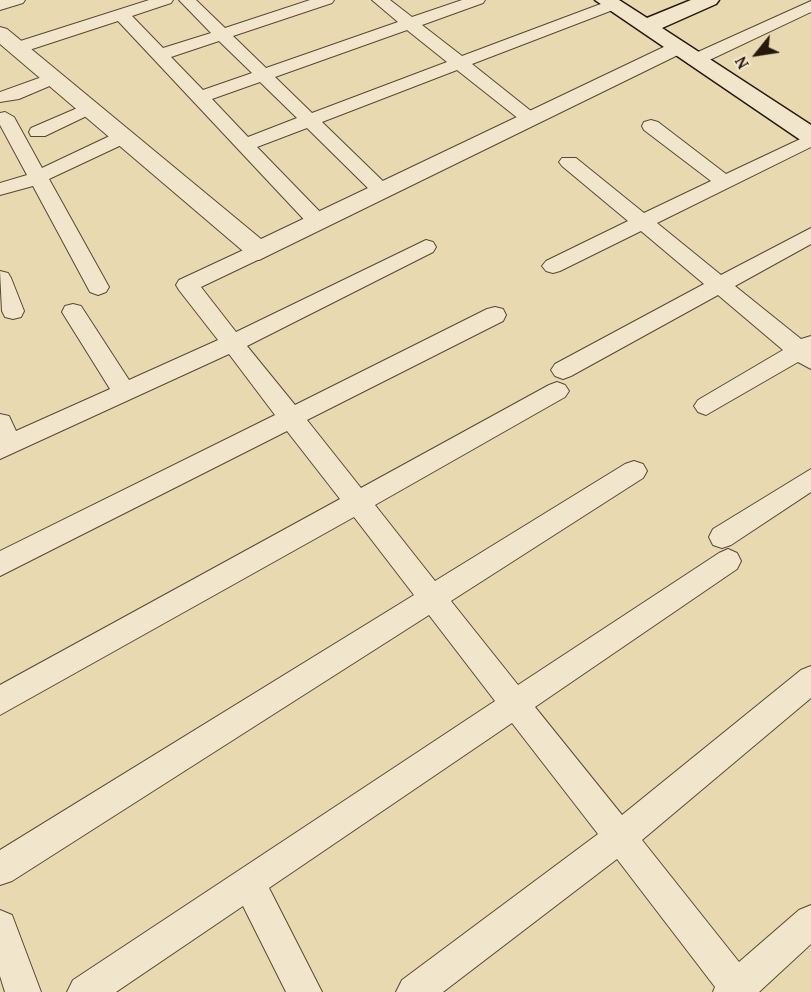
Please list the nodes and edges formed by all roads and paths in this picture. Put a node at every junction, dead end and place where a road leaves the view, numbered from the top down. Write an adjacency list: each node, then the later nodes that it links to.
1 (17, 0): 9 (street)
2 (165, 0): 11 (street)
3 (187, 0): 14 (street)
4 (326, 0): 14 (street)
5 (380, 0): 12 (street)
6 (477, 0): 12 (street)
7 (709, 0): 13 (main road)
8 (608, 2): 13 (main road); 18 (street)
9 (0, 5)
10 (811, 6): 16 (street)
11 (122, 14): 15 (street); 17 (street)
12 (410, 24): 18 (street); 19 (street)
13 (645, 27): 16 (main road)
14 (222, 35): 17 (street); 19 (street)
15 (8, 41): 20 (street)
16 (686, 54): 25 (street); 30 (main road)
17 (160, 55): 22 (street)
18 (459, 63): 25 (street); 26 (street)
19 (263, 75): 22 (street); 26 (street)
20 (53, 78): 21 (street); 23 (street)
21 (0, 97)
22 (200, 97): 31 (street)
23 (88, 108): 28 (street); 29 (street)
24 (5, 117): 33 (street)
25 (530, 119): 36 (street)
26 (309, 120): 31 (street); 36 (street)
27 (651, 126): 34 (street)
28 (38, 132)
29 (123, 137): 33 (street); 41 (street)
30 (811, 138): 34 (street)
31 (244, 145): 37 (street)
32 (568, 162): 38 (street)
33 (38, 177): 35 (street); 45 (street)
34 (724, 182): 38 (street)
35 (0, 189)
36 (382, 191): 37 (street)
37 (318, 222): 41 (street)
38 (642, 222): 42 (street); 44 (street)
39 (811, 235): 44 (street)
40 (426, 247): 49 (street)
41 (259, 251): 49 (street)
42 (553, 266)
43 (0, 278): 46 (street)
44 (720, 285): 50 (street); 57 (street)
45 (98, 287)
46 (13, 311)
47 (73, 312): 51 (street)
48 (495, 315): 53 (street)
49 (232, 343): 51 (street); 53 (street)
50 (807, 351): 52 (street)
51 (124, 392): 54 (street)
52 (706, 406)
53 (290, 416): 57 (street); 58 (street)
54 (4, 438)
55 (634, 471): 59 (street)
56 (811, 479): 62 (street)
57 (357, 502): 59 (street); 61 (street)
58 (0, 564)
59 (432, 597): 62 (street); 64 (street)
60 (811, 680): 63 (street)
61 (0, 701)
62 (516, 705): 63 (street); 65 (street)
63 (620, 837): 68 (street); 72 (street)
64 (0, 869)
65 (249, 883): 70 (street); 71 (street)
66 (811, 922): 68 (street)
67 (0, 927): 69 (street)
68 (736, 990)
69 (23, 992)
70 (85, 992)
71 (304, 992)
72 (414, 992)

